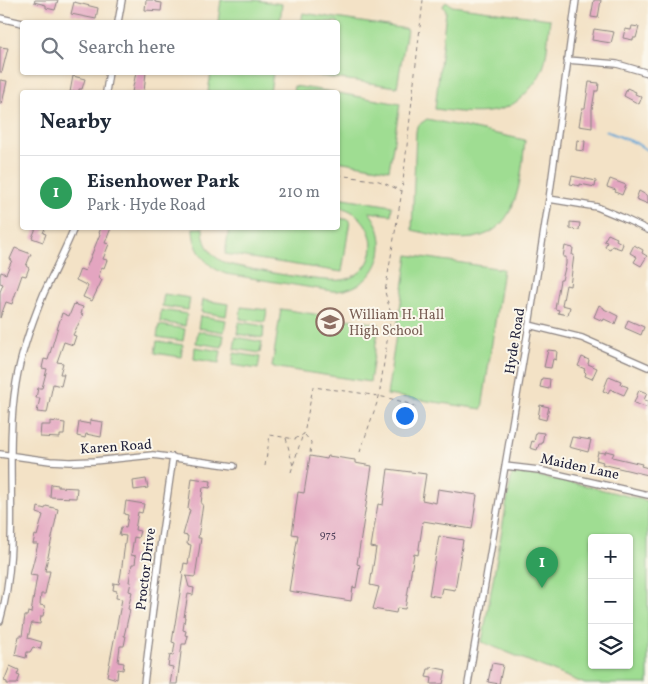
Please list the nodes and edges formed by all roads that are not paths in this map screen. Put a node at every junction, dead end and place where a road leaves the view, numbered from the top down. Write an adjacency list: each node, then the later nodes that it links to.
1 (122, 0): 4 (street)
2 (576, 0): 6 (street, Hyde Road)
3 (0, 18): 5 (street)
4 (118, 20)
5 (20, 23)
6 (568, 60): 7 (street); 10 (street, Hyde Road)
7 (648, 73)
8 (109, 75): 9 (street)
9 (106, 90)
10 (549, 199): 12 (street); 13 (street, Hyde Road)
11 (73, 230): 16 (street)
12 (648, 230)
13 (529, 325): 14 (street); 19 (street, Hyde Road)
14 (648, 367)
15 (0, 454): 16 (street, Karen Road)
16 (11, 455): 17 (street, Karen Road); 21 (street)
17 (173, 457): 18 (street, Karen Road); 22 (street, Proctor Drive)
18 (234, 466)
19 (506, 466): 20 (street, Maiden Lane); 23 (street, Hyde Road)
20 (648, 496)
21 (0, 621)
22 (144, 684)
23 (468, 684)

